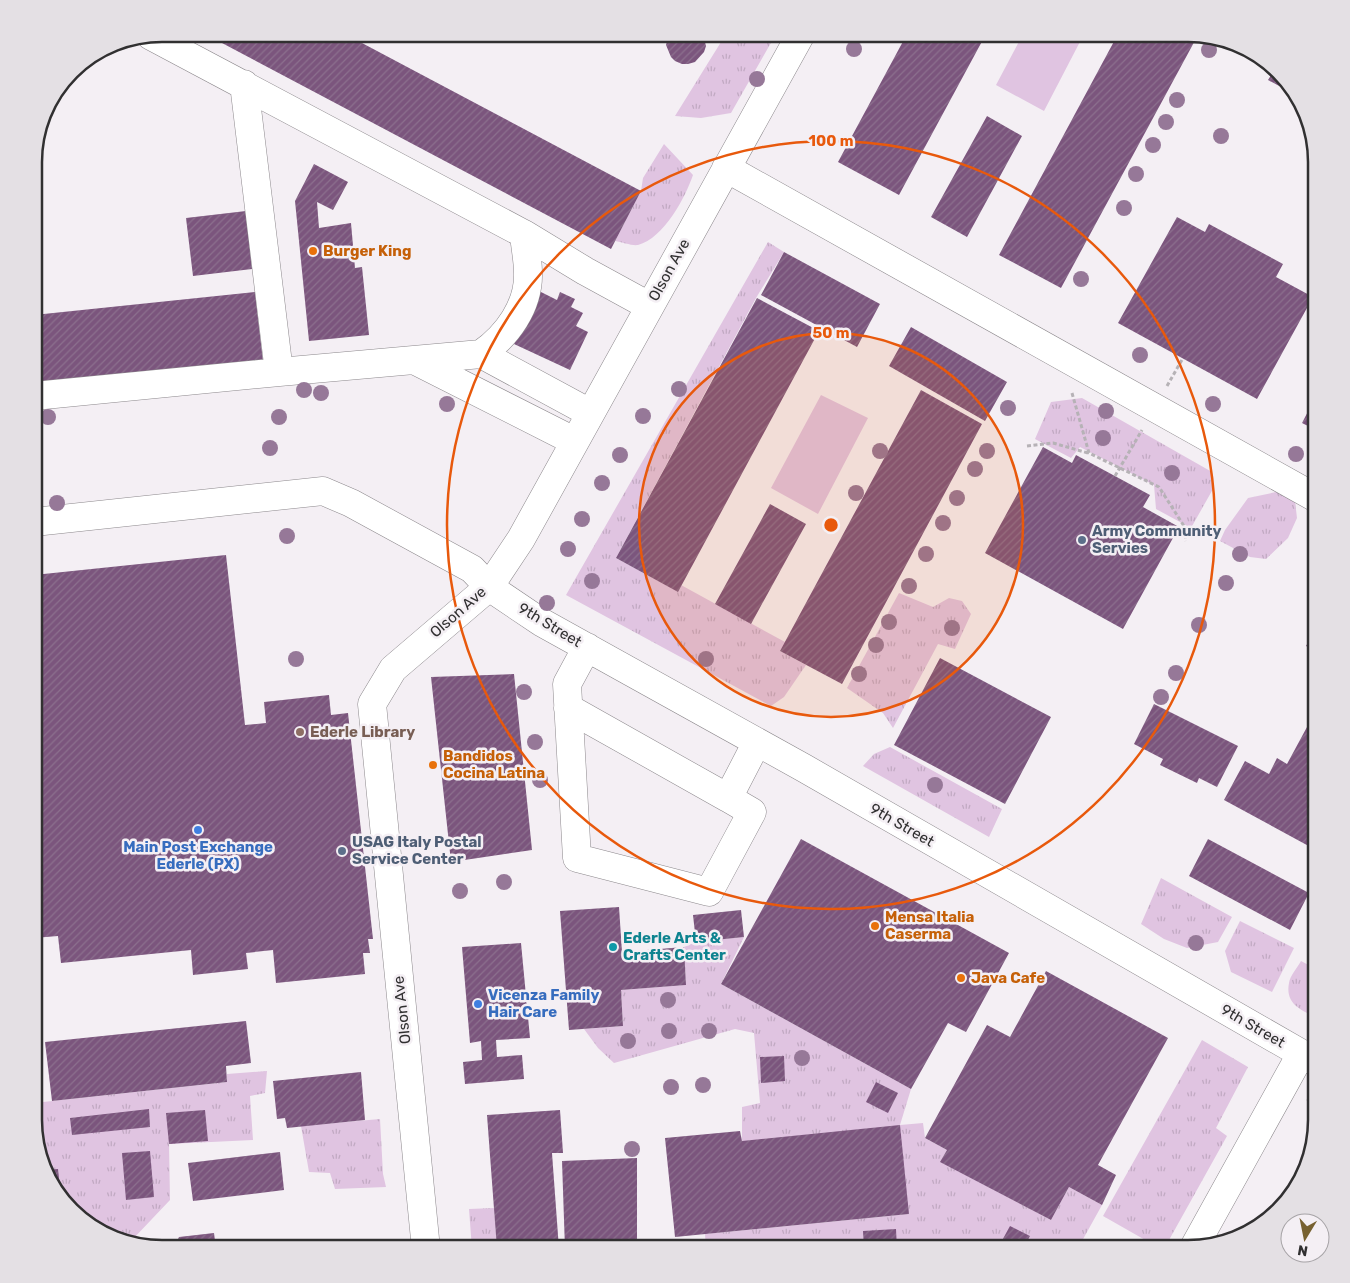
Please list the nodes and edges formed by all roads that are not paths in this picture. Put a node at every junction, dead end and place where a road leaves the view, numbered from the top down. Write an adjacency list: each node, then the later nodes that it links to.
1 (165, 43): 3 (street)
2 (796, 43): 4 (street, Olson Ave)
3 (244, 84): 5 (street); 9 (street)
4 (726, 168): 6 (street, Olson Ave); 13 (street)
5 (524, 234): 6 (street); 7 (street)
6 (649, 306): 11 (street, Olson Ave)
7 (482, 354): 8 (street); 11 (street)
8 (414, 360): 9 (street); 12 (street)
9 (279, 372): 10 (street)
10 (43, 395)
11 (590, 413): 12 (street, Olson Ave)
12 (574, 441): 15 (street, Olson Ave)
13 (1307, 493)
14 (43, 521): 15 (street, 9th Street)
15 (488, 587): 16 (street, 9th Street); 23 (street, Olson Ave)
16 (587, 647): 17 (street); 18 (street, 9th Street)
17 (568, 708): 19 (street); 19 (street)
18 (757, 742): 19 (street); 20 (street, 9th Street)
19 (728, 798)
20 (1308, 1057)
21 (1308, 1060): 22 (street)
22 (1199, 1239)
23 (425, 1240)

